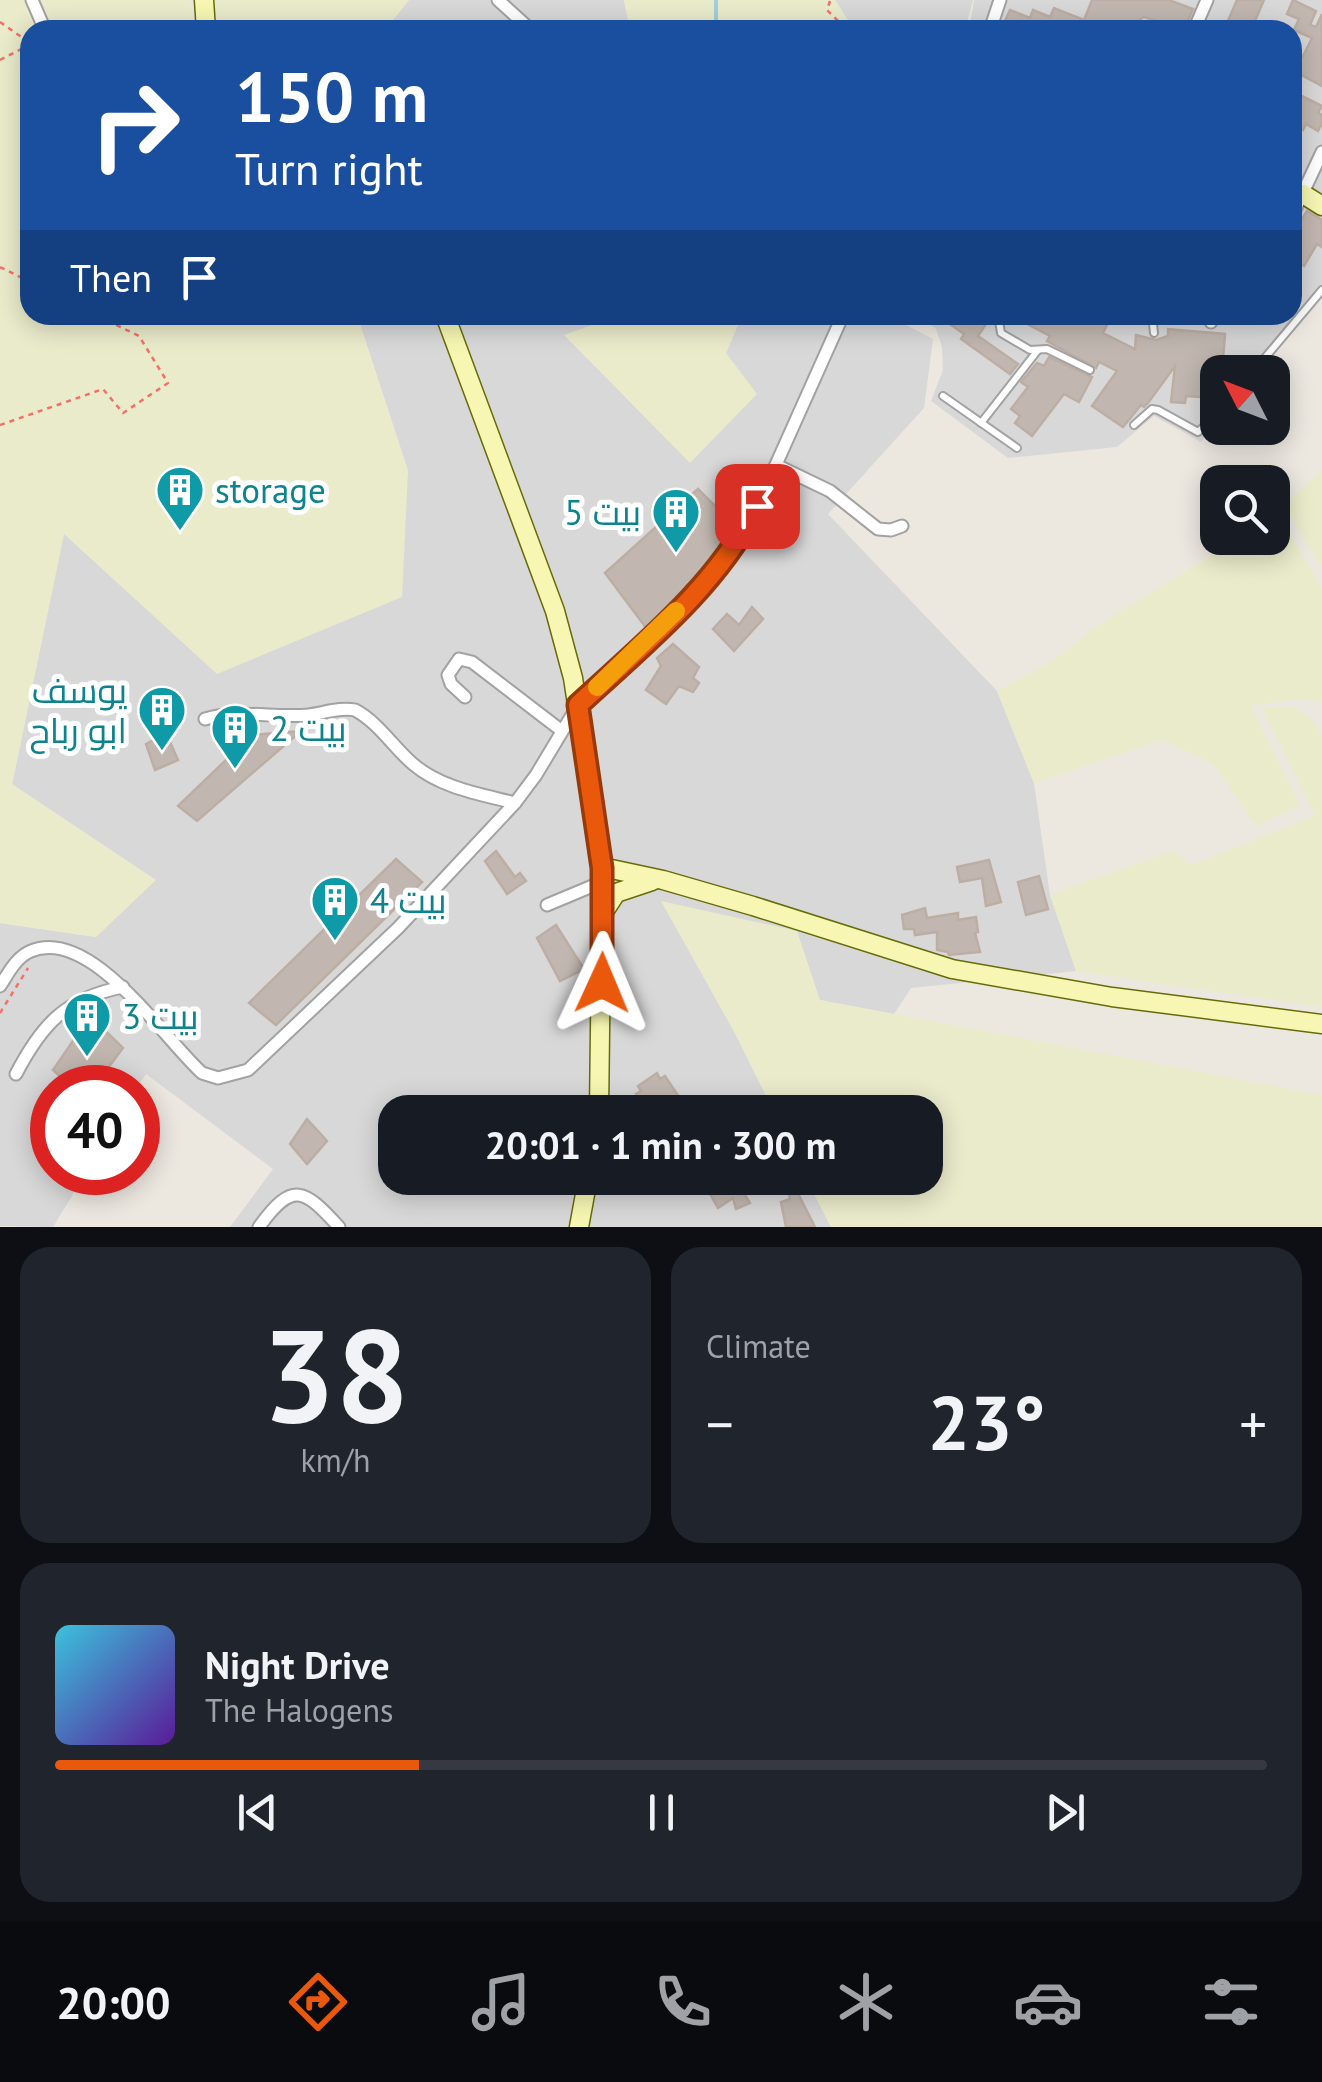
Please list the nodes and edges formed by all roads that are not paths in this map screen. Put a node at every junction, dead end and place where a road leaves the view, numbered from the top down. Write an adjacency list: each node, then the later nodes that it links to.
1 (498, 0): 2 (street)
2 (519, 20)
3 (1322, 152): 4 (street)
4 (1302, 194): 5 (street)
5 (1322, 206)
6 (1322, 290): 7 (lane)
7 (1302, 314)
8 (449, 325): 25 (street)
9 (839, 325): 22 (street)
10 (1000, 325): 14 (lane)
11 (1153, 325): 13 (lane)
12 (1293, 325): 15 (lane)
13 (1154, 333)
14 (1039, 349): 16 (lane); 18 (lane)
15 (1267, 355)
16 (1090, 370)
17 (942, 396): 18 (lane)
18 (981, 423): 21 (lane)
19 (1134, 425): 20 (lane)
20 (1200, 430)
21 (1016, 448)
22 (776, 465): 23 (street); 25 (street)
23 (902, 526)
24 (466, 697): 27 (street)
25 (578, 705): 27 (street); 29 (street)
26 (204, 719): 28 (street)
27 (562, 731): 28 (street)
28 (516, 802): 34 (street)
29 (602, 875): 30 (street); 31 (street); 32 (street)
30 (666, 881): 32 (street); 35 (street)
31 (547, 905)
32 (603, 915): 37 (street)
33 (0, 986): 34 (street)
34 (123, 987): 36 (street)
35 (1322, 1024)
36 (16, 1074)
37 (599, 1095)
38 (585, 1195): 41 (street)
39 (259, 1227): 40 (street)
40 (338, 1227)
41 (579, 1227)

